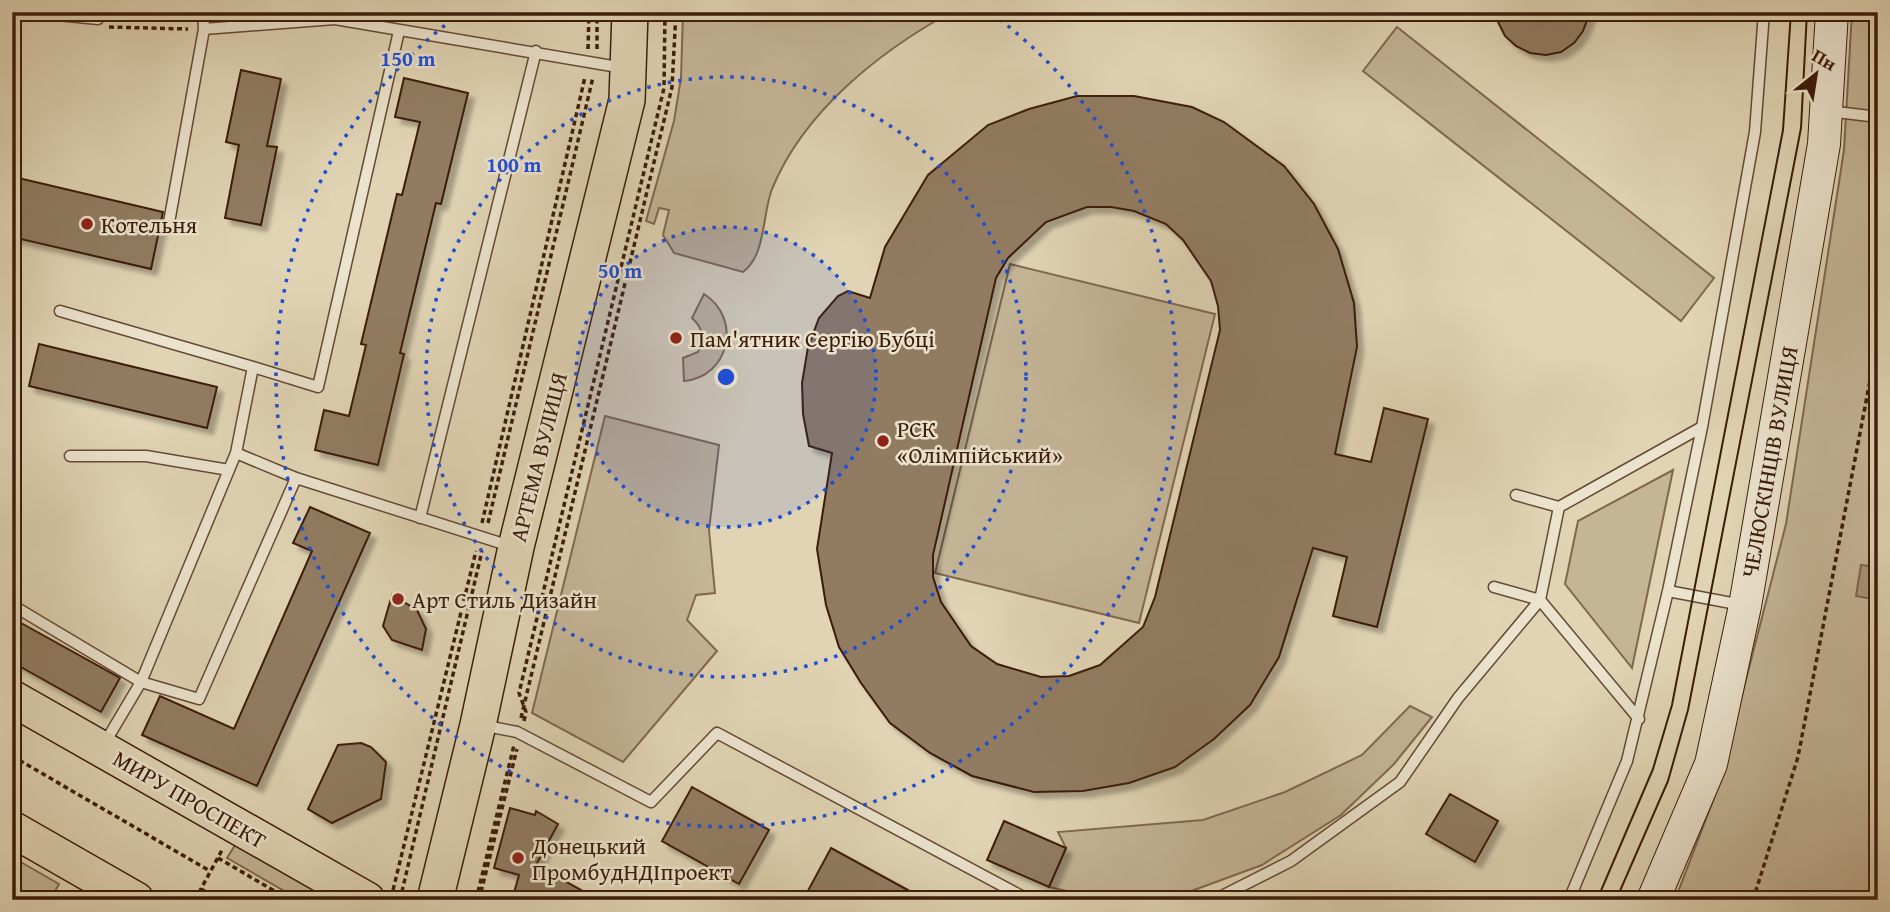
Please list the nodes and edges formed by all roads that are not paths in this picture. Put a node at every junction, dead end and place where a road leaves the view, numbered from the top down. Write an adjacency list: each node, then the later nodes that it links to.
1 (58, 12): 7 (lane)
2 (203, 12): 8 (lane)
3 (630, 12): 11 (main road, АРТЕМА ВУЛИЦЯ)
4 (1764, 12): 17 (lane)
5 (1832, 12): 12 (main road, ЧЕЛЮСКІНЦІВ ВУЛИЦЯ)
6 (335, 16): 8 (lane); 9 (lane)
7 (99, 19)
8 (204, 29): 14 (lane)
9 (399, 31): 10 (lane); 16 (lane)
10 (536, 51): 11 (lane); 24 (lane)
11 (605, 65): 25 (main road, АРТЕМА ВУЛИЦЯ)
12 (1825, 111): 13 (lane); 30 (main road, ЧЕЛЮСКІНЦІВ ВУЛИЦЯ)
13 (1878, 117)
14 (168, 228)
15 (60, 311): 16 (lane)
16 (253, 367): 18 (lane)
17 (1702, 427): 23 (lane); 27 (lane)
18 (236, 453): 20 (lane); 21 (lane)
19 (70, 456): 20 (lane)
20 (229, 470): 31 (lane)
21 (296, 478): 24 (lane); 31 (lane)
22 (1516, 495): 23 (lane)
23 (1559, 507): 28 (lane)
24 (420, 518): 25 (lane)
25 (493, 541): 34 (main road, АРТЕМА ВУЛИЦЯ)
26 (1494, 587): 28 (lane)
27 (1668, 591): 30 (lane); 33 (lane)
28 (1540, 600): 33 (lane); 41 (lane)
29 (12, 605): 31 (lane)
30 (1745, 606): 43 (main road, ЧЕЛЮСКІНЦІВ ВУЛИЦЯ)
31 (141, 682): 35 (lane)
32 (12, 698): 35 (main road, МИРУ ПРОСПЕКТ)
33 (1639, 719): 42 (lane)
34 (478, 725): 39 (main road, АРТЕМА ВУЛИЦЯ); 40 (lane)
35 (102, 749): 38 (main road, МИРУ ПРОСПЕКТ)
36 (12, 829): 37 (main road)
37 (136, 900)
38 (367, 900)
39 (435, 900)
40 (1029, 900)
41 (1214, 900)
42 (1569, 900)
43 (1653, 900)

